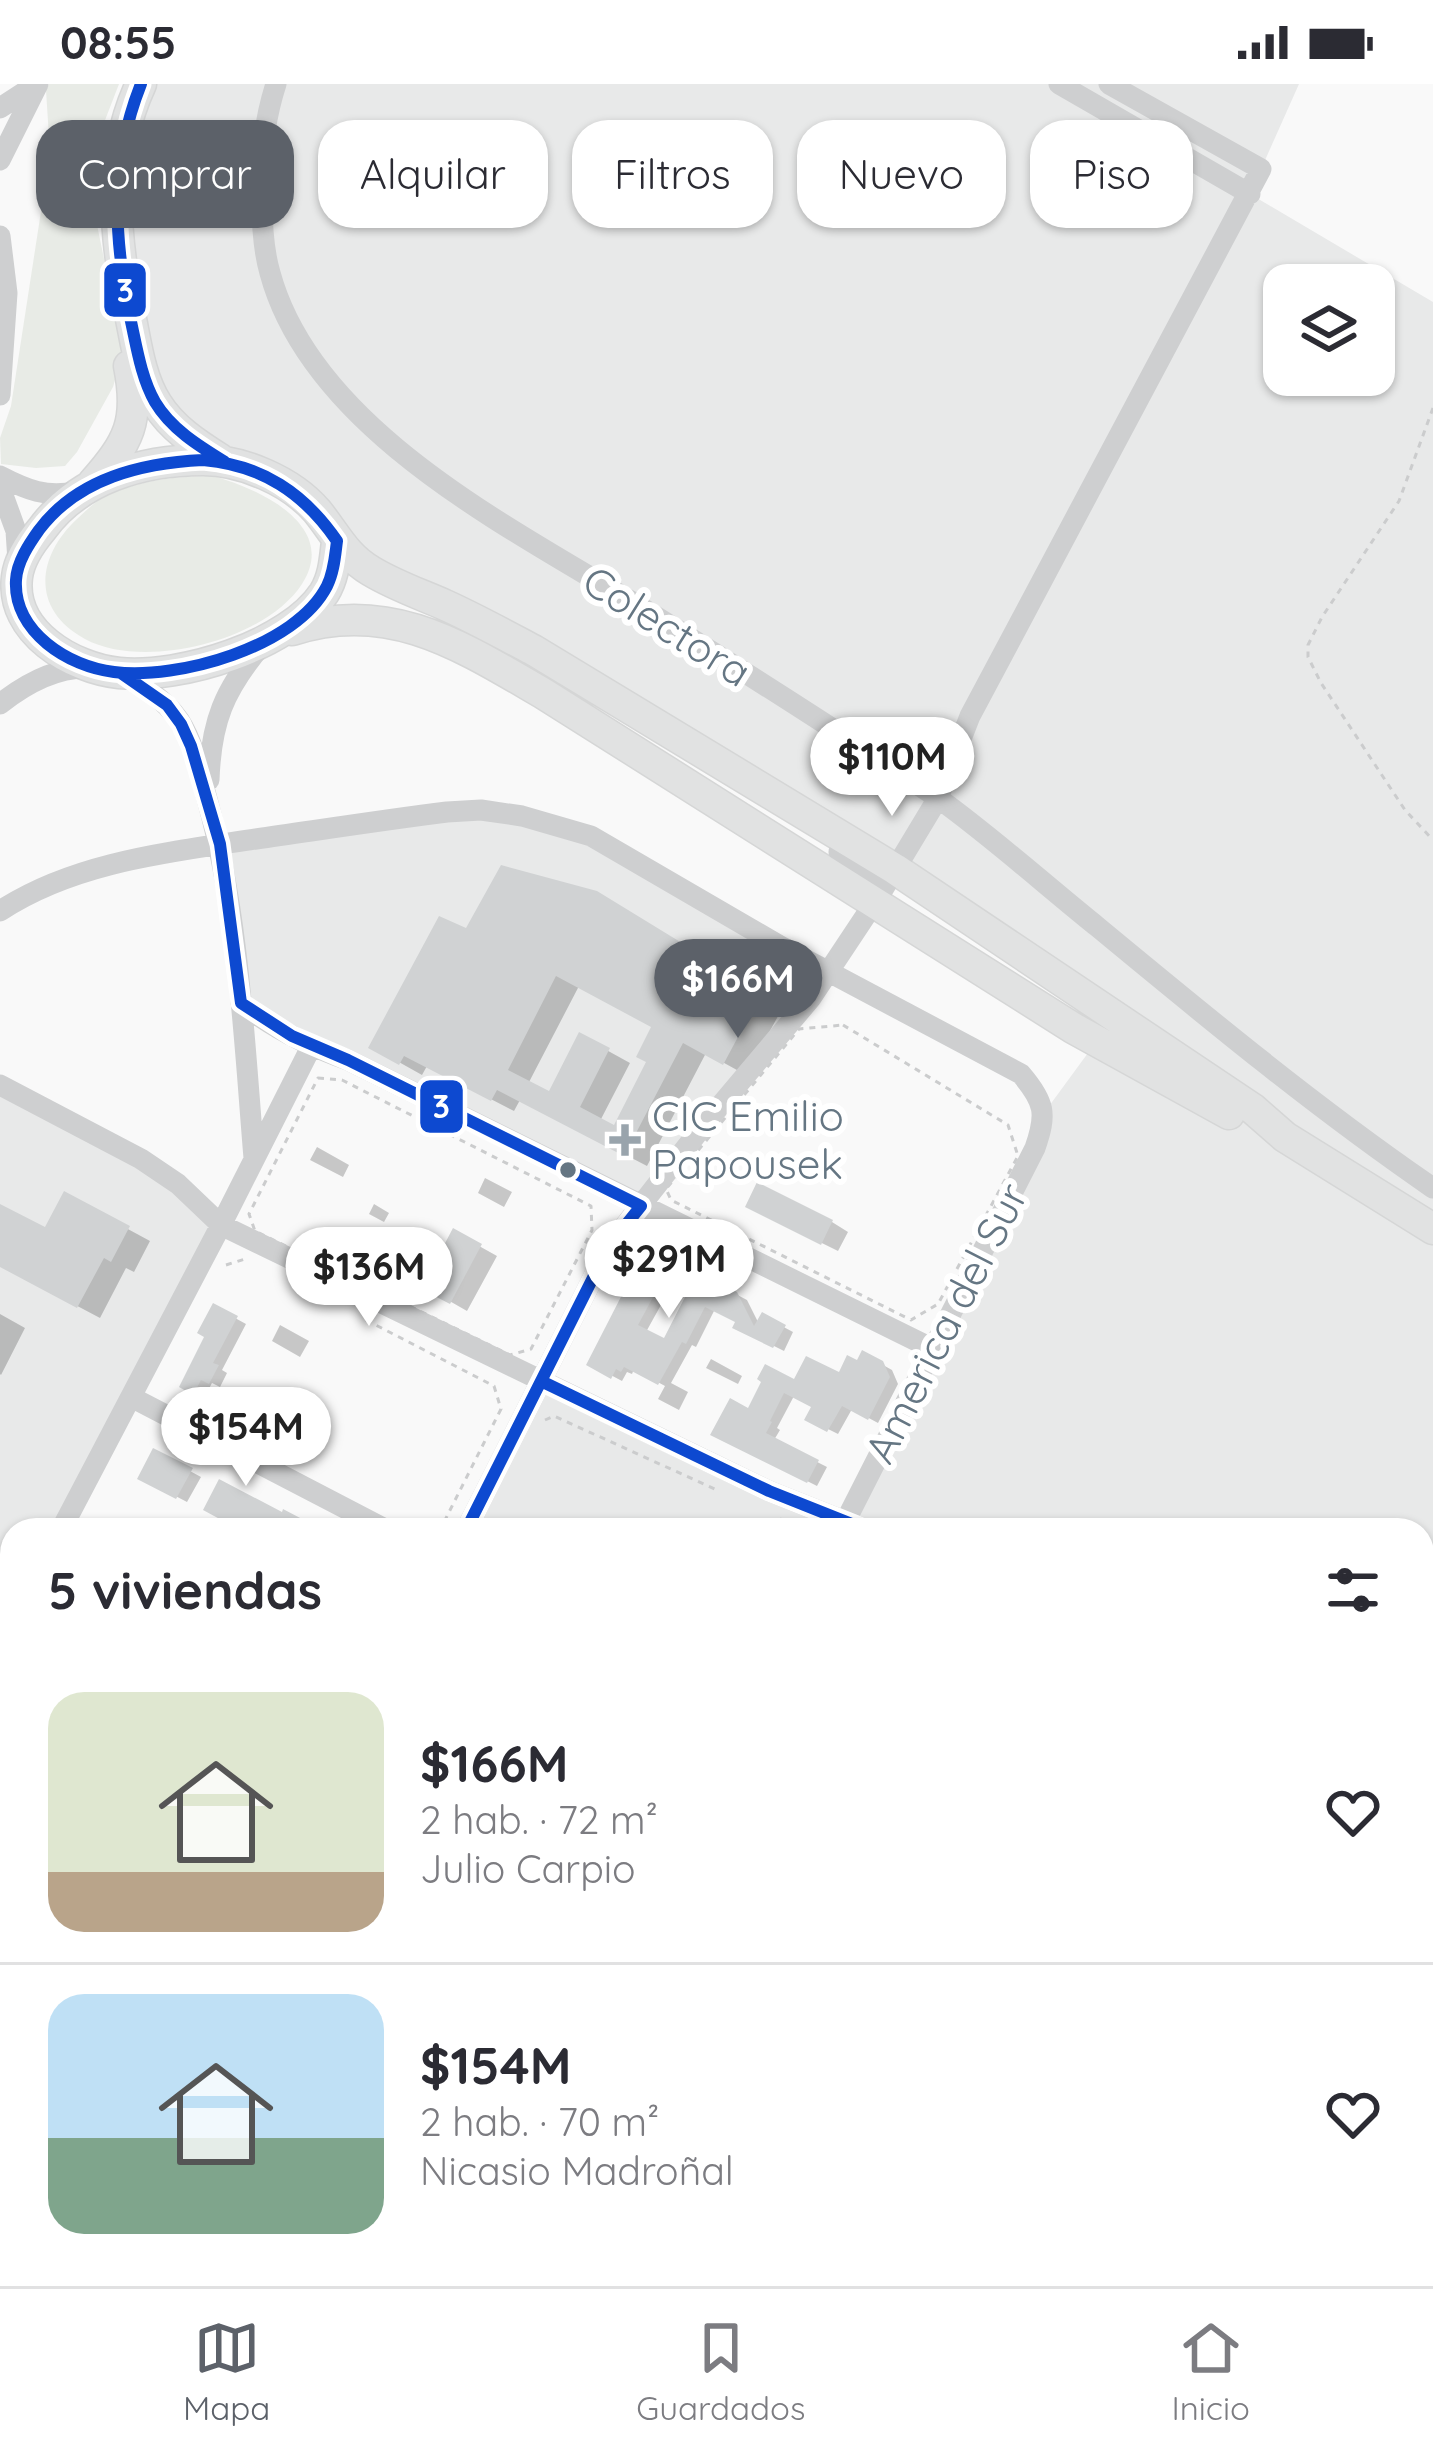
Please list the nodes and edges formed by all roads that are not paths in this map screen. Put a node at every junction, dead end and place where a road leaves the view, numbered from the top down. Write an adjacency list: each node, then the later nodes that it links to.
1 (38, 84): 7 (street); 8 (street)
2 (126, 84): 14 (highway)
3 (141, 84): 12 (highway)
4 (276, 84): 23 (street, Colectora)
5 (1058, 84): 9 (street)
6 (1109, 84): 9 (street)
7 (0, 108)
8 (0, 160)
9 (1250, 194): 23 (street)
10 (0, 236): 11 (street)
11 (0, 395)
12 (226, 462): 14 (highway); 16 (highway)
13 (0, 476): 14 (street)
14 (90, 484): 17 (highway)
15 (0, 487): 17 (street)
16 (337, 541): 19 (highway); 26 (highway)
17 (17, 577): 18 (street); 20 (highway)
18 (0, 608)
19 (270, 638): 21 (highway); 24 (street); 26 (highway)
20 (89, 668): 21 (highway); 22 (street)
21 (121, 674): 24 (street)
22 (0, 704)
23 (938, 798): 26 (street); 34 (street, Colectora)
24 (208, 805): 25 (street)
25 (220, 844): 27 (street); 28 (street); 29 (street)
26 (884, 886): 28 (street); 32 (highway); 32 (highway)
27 (0, 910)
28 (829, 971): 35 (street); 38 (street, America del Sur)
29 (241, 1003): 30 (street); 33 (street)
30 (311, 1047): 33 (street); 35 (street)
31 (0, 1085): 36 (street)
32 (1285, 1136): 37 (highway)
33 (254, 1161): 36 (street)
34 (1433, 1187)
35 (641, 1206): 38 (street); 39 (street)
36 (221, 1225): 39 (street); 40 (street)
37 (1433, 1229)
38 (932, 1348): 45 (street, America del Sur)
39 (542, 1381): 43 (street); 44 (street)
40 (131, 1397): 41 (street); 42 (street)
41 (67, 1518)
42 (364, 1518)
43 (472, 1518)
44 (830, 1518)
45 (855, 1518)

